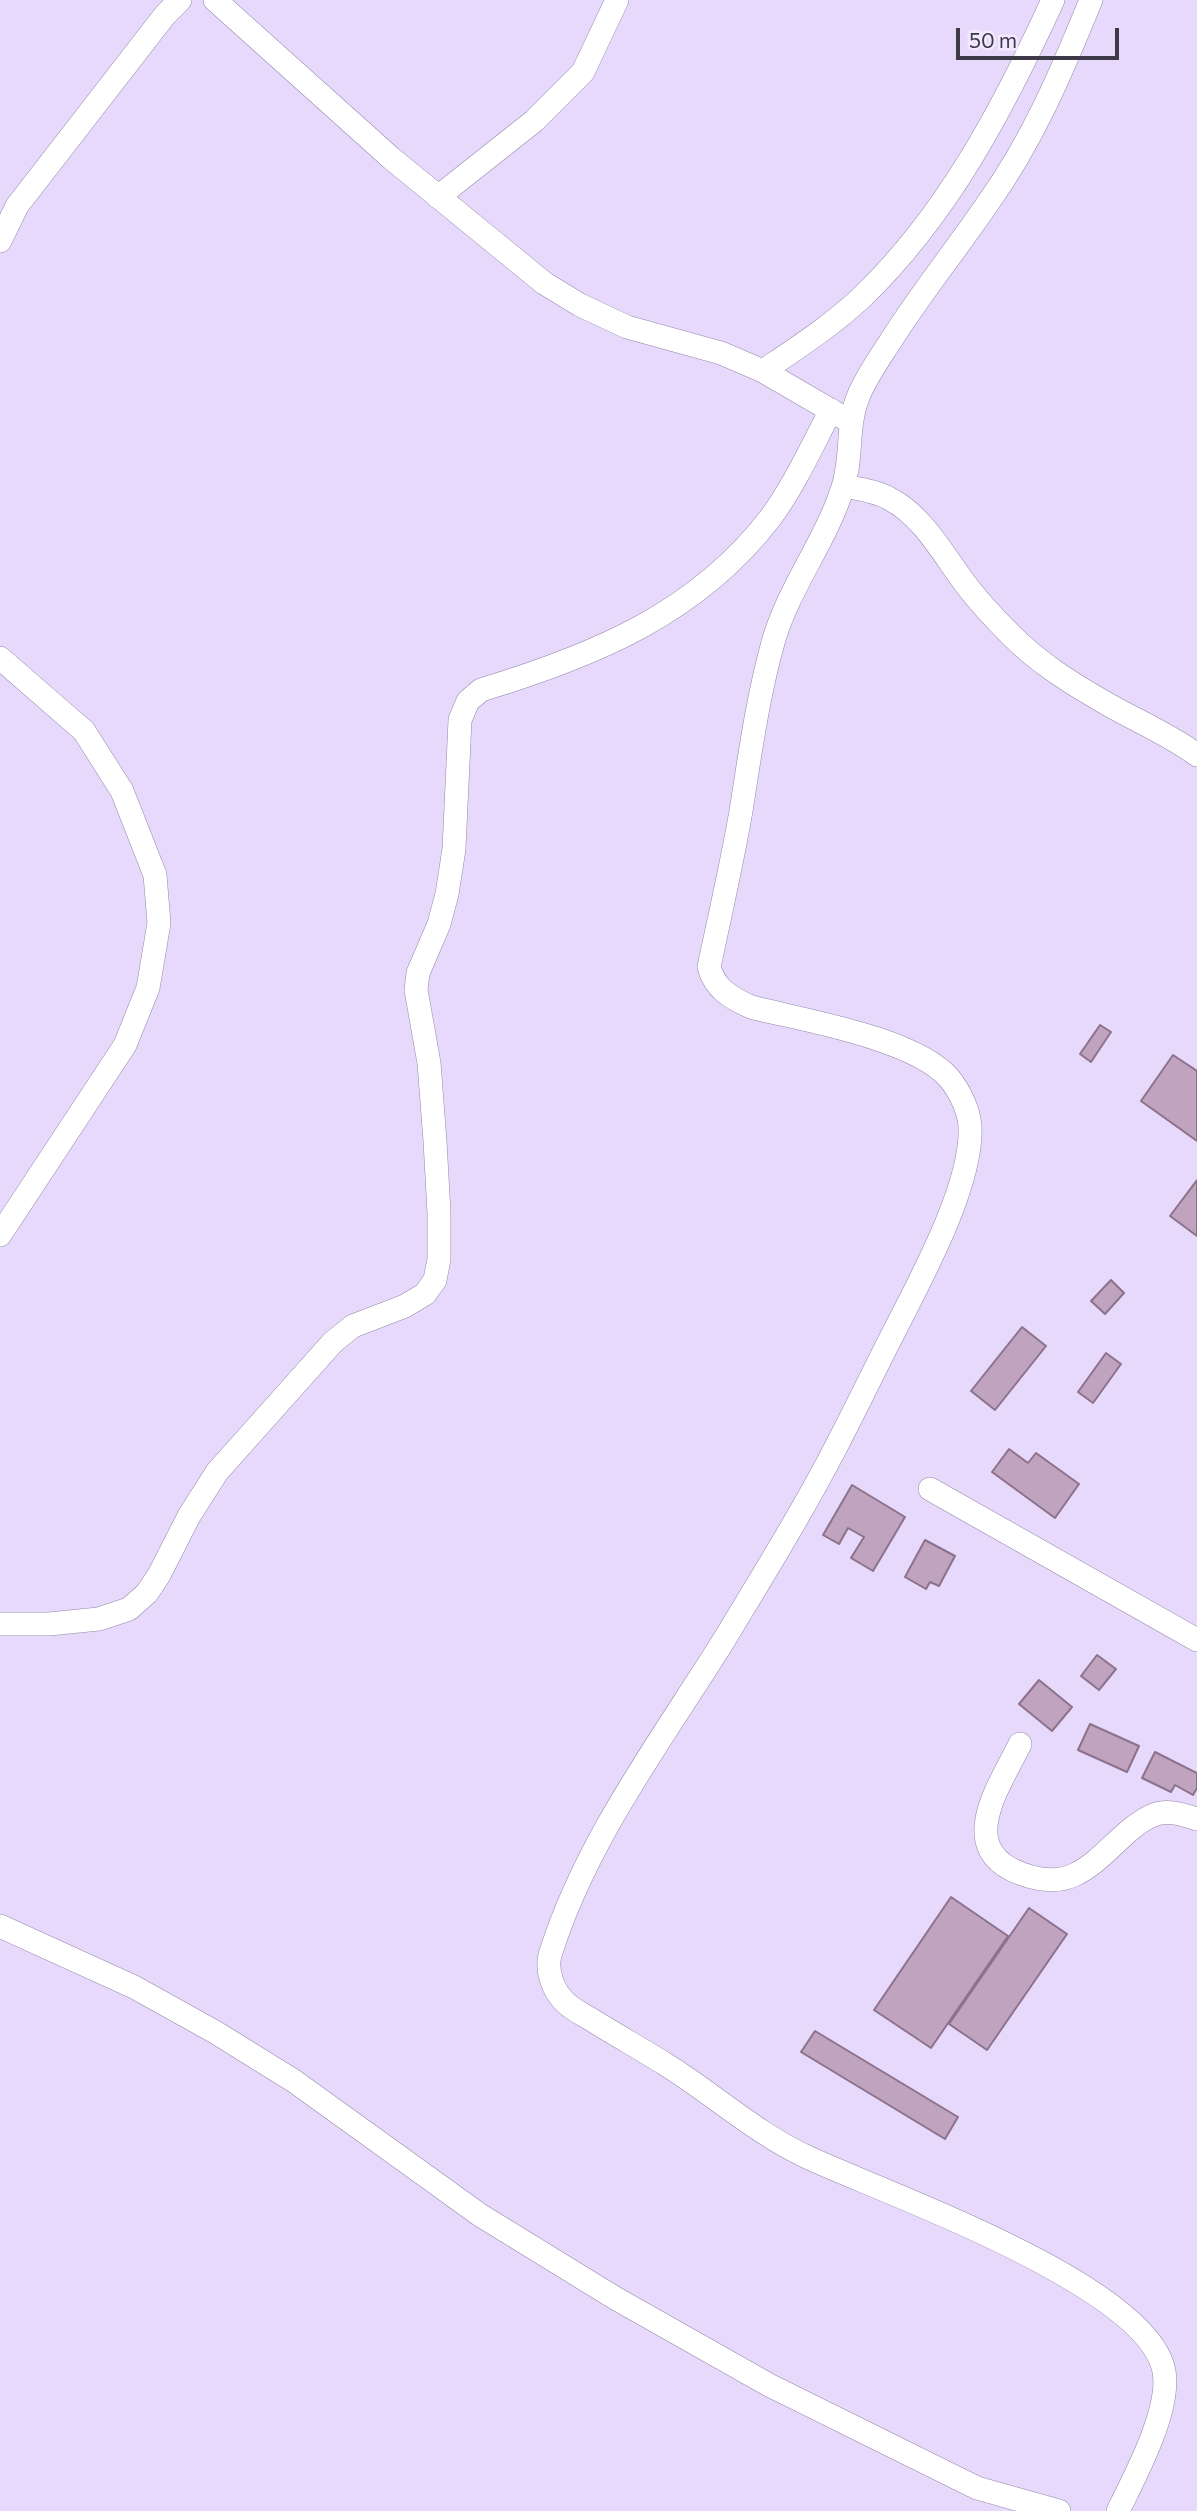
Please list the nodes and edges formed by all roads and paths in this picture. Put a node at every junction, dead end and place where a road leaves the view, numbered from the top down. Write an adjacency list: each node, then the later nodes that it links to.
1 (180, 0): 7 (street)
2 (215, 0): 6 (street)
3 (617, 0): 6 (street)
4 (1054, 0): 8 (street)
5 (1091, 0): 9 (street)
6 (438, 197): 8 (street)
7 (0, 240)
8 (763, 371): 9 (street)
9 (840, 415): 10 (street); 15 (street)
10 (844, 486): 12 (street); 23 (street)
11 (0, 658): 13 (street)
12 (1197, 755)
13 (0, 1235)
14 (930, 1489): 16 (street)
15 (0, 1624)
16 (1197, 1640)
17 (1020, 1744): 18 (street)
18 (1197, 1819)
19 (0, 1926): 20 (street)
20 (976, 2488): 21 (street); 22 (street)
21 (1017, 2511)
22 (1059, 2511)
23 (1118, 2511)

